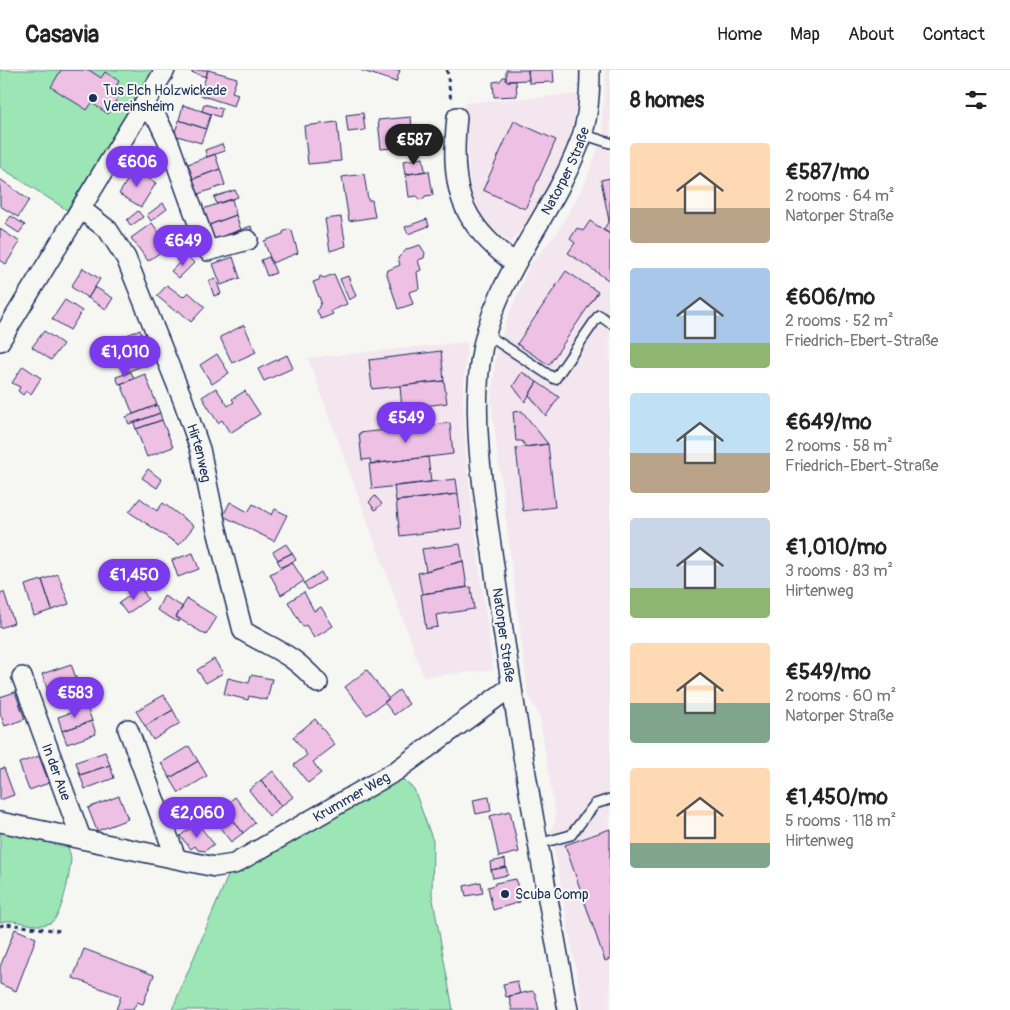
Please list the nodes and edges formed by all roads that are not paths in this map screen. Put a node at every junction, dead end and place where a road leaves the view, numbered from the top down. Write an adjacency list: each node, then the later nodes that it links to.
1 (165, 70): 3 (street)
2 (590, 70): 5 (street, Natorper Straße)
3 (143, 107): 7 (street); 8 (street)
4 (457, 117): 9 (street)
5 (582, 134): 6 (lane); 9 (street, Natorper Straße)
6 (610, 142)
7 (81, 209): 12 (street); 14 (street, Hirtenweg)
8 (248, 240)
9 (515, 263): 11 (street, Natorper Straße)
10 (610, 323): 11 (lane)
11 (485, 334): 15 (street, Natorper Straße)
12 (0, 340)
13 (22, 677): 19 (street, In der Aue)
14 (318, 683)
15 (511, 687): 20 (street, Natorper Straße); 21 (street, Krummer Weg)
16 (128, 729): 21 (street)
17 (610, 799): 20 (lane)
18 (0, 822): 19 (street, Krummer Weg)
19 (81, 838): 21 (street, Krummer Weg)
20 (538, 844): 22 (street, Natorper Straße)
21 (176, 858)
22 (568, 1010)

